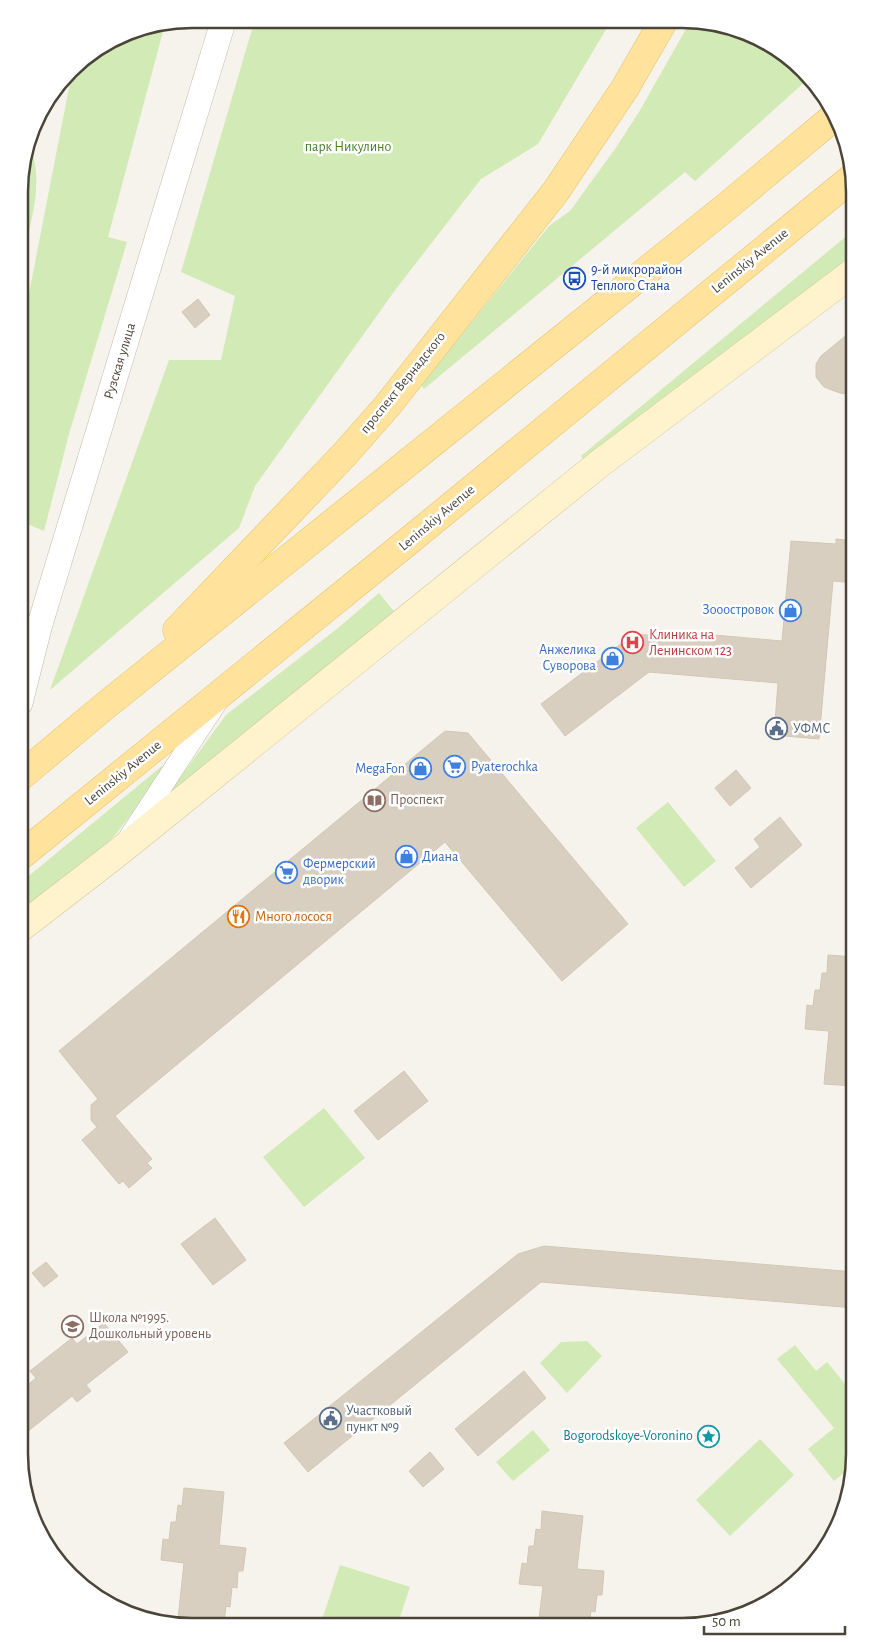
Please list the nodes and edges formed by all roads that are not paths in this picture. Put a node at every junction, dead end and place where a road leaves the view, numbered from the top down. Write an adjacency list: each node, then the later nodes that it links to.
1 (221, 28): 6 (street, Рузская улица)
2 (660, 28): 10 (main road, проспект Вернадского)
3 (830, 120): 10 (main road)
4 (846, 183): 9 (main road, Leninskiy Avenue)
5 (846, 278): 13 (main road)
6 (40, 624): 7 (street); 8 (street, Рузская улица)
7 (28, 634)
8 (28, 671)
9 (227, 688): 12 (main road, Leninskiy Avenue); 13 (street)
10 (100, 710): 11 (main road)
11 (28, 770)
12 (28, 850)
13 (120, 851): 14 (main road)
14 (28, 922)

